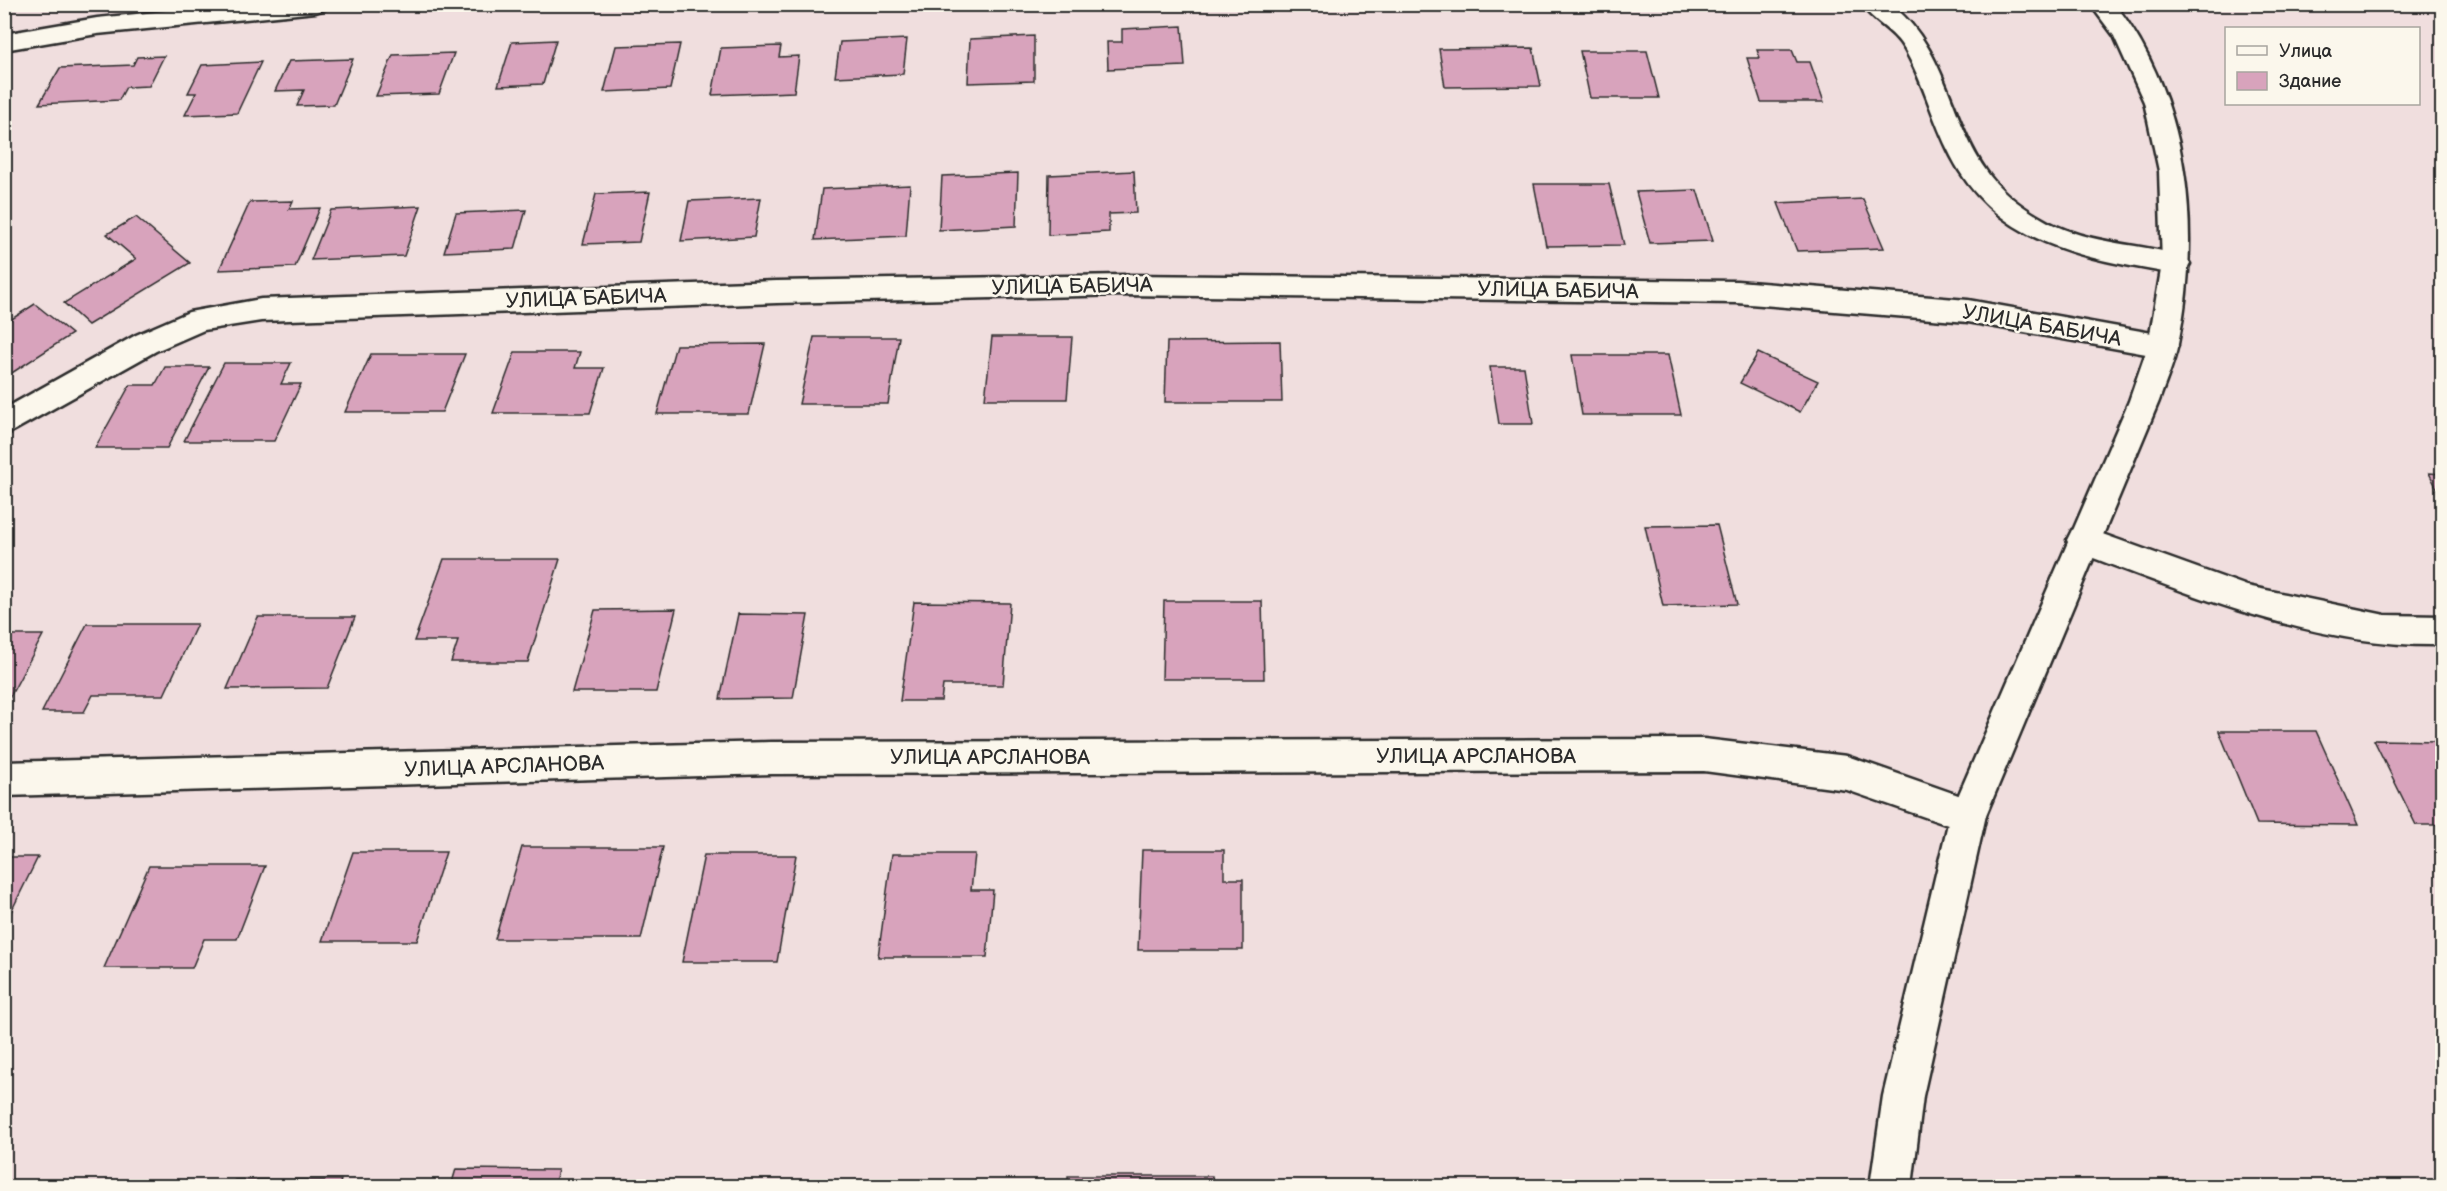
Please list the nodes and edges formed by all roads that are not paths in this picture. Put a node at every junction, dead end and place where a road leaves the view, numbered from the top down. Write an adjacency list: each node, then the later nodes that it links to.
1 (316, 4): 4 (street)
2 (1873, 4): 5 (street)
3 (2102, 4): 5 (street)
4 (4, 42)
5 (2176, 264): 6 (street)
6 (2163, 346): 7 (street, УЛИЦА БАБИЧА); 8 (street)
7 (4, 424)
8 (2083, 540): 9 (street); 11 (street)
9 (2442, 631)
10 (4, 779): 11 (street, УЛИЦА АРСЛАНОВА)
11 (1968, 815): 12 (street)
12 (1891, 1186)

